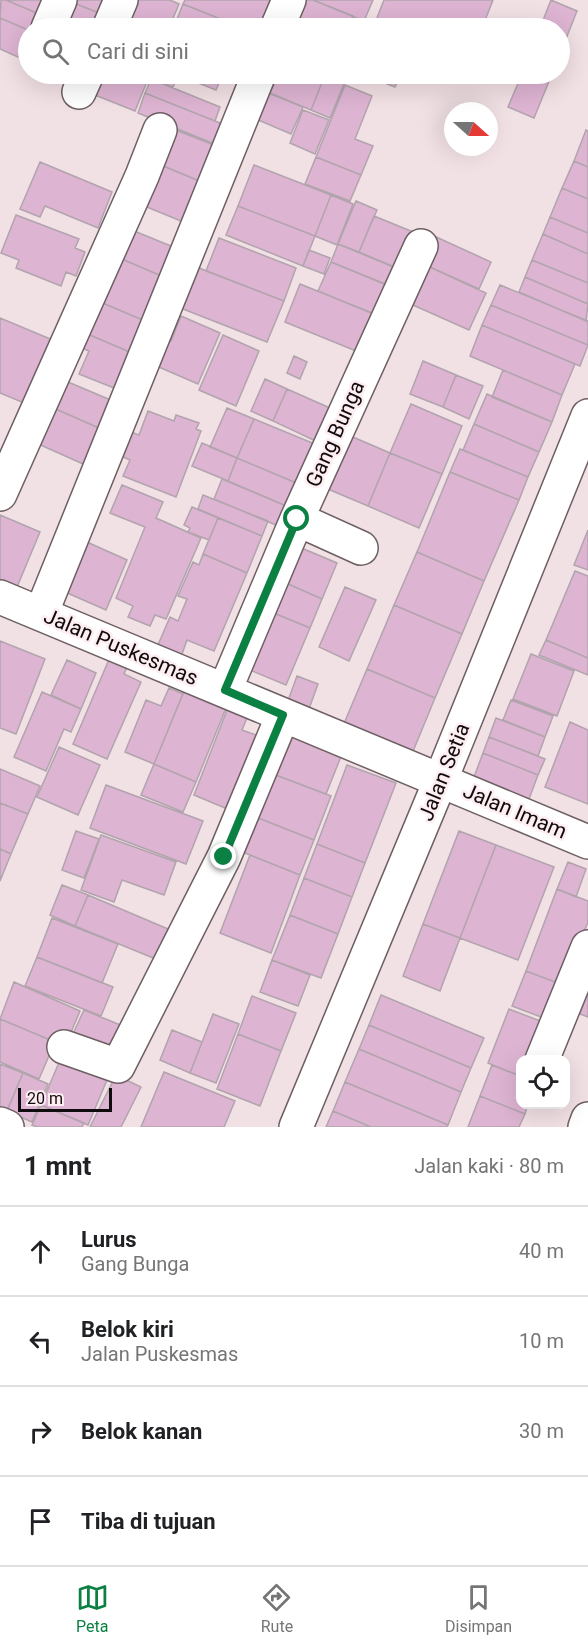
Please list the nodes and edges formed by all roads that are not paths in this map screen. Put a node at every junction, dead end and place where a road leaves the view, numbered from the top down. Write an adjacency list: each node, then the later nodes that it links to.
1 (60, 0): 4 (street)
2 (121, 0): 5 (street)
3 (289, 0): 6 (street)
4 (52, 18)
5 (113, 18)
6 (281, 18)
7 (255, 84): 15 (street)
8 (160, 130): 11 (street)
9 (421, 246): 12 (street, Gang Bunga)
10 (588, 416): 18 (street, Jalan Setia)
11 (0, 494)
12 (297, 519): 13 (street); 16 (street, Gang Bunga)
13 (362, 548)
14 (0, 597): 15 (street, Jalan Puskesmas)
15 (41, 614): 16 (street, Jalan Puskesmas)
16 (225, 690): 17 (street, Jalan Puskesmas)
17 (283, 715): 18 (street, Jalan Puskesmas); 21 (street)
18 (441, 779): 19 (street, Jalan Imam); 26 (street, Jalan Setia)
19 (588, 842)
20 (588, 947): 22 (street)
21 (64, 1047)
22 (544, 1055)
23 (588, 1119): 27 (street)
24 (0, 1124): 25 (street)
25 (7, 1127)
26 (296, 1127)
27 (585, 1127)

